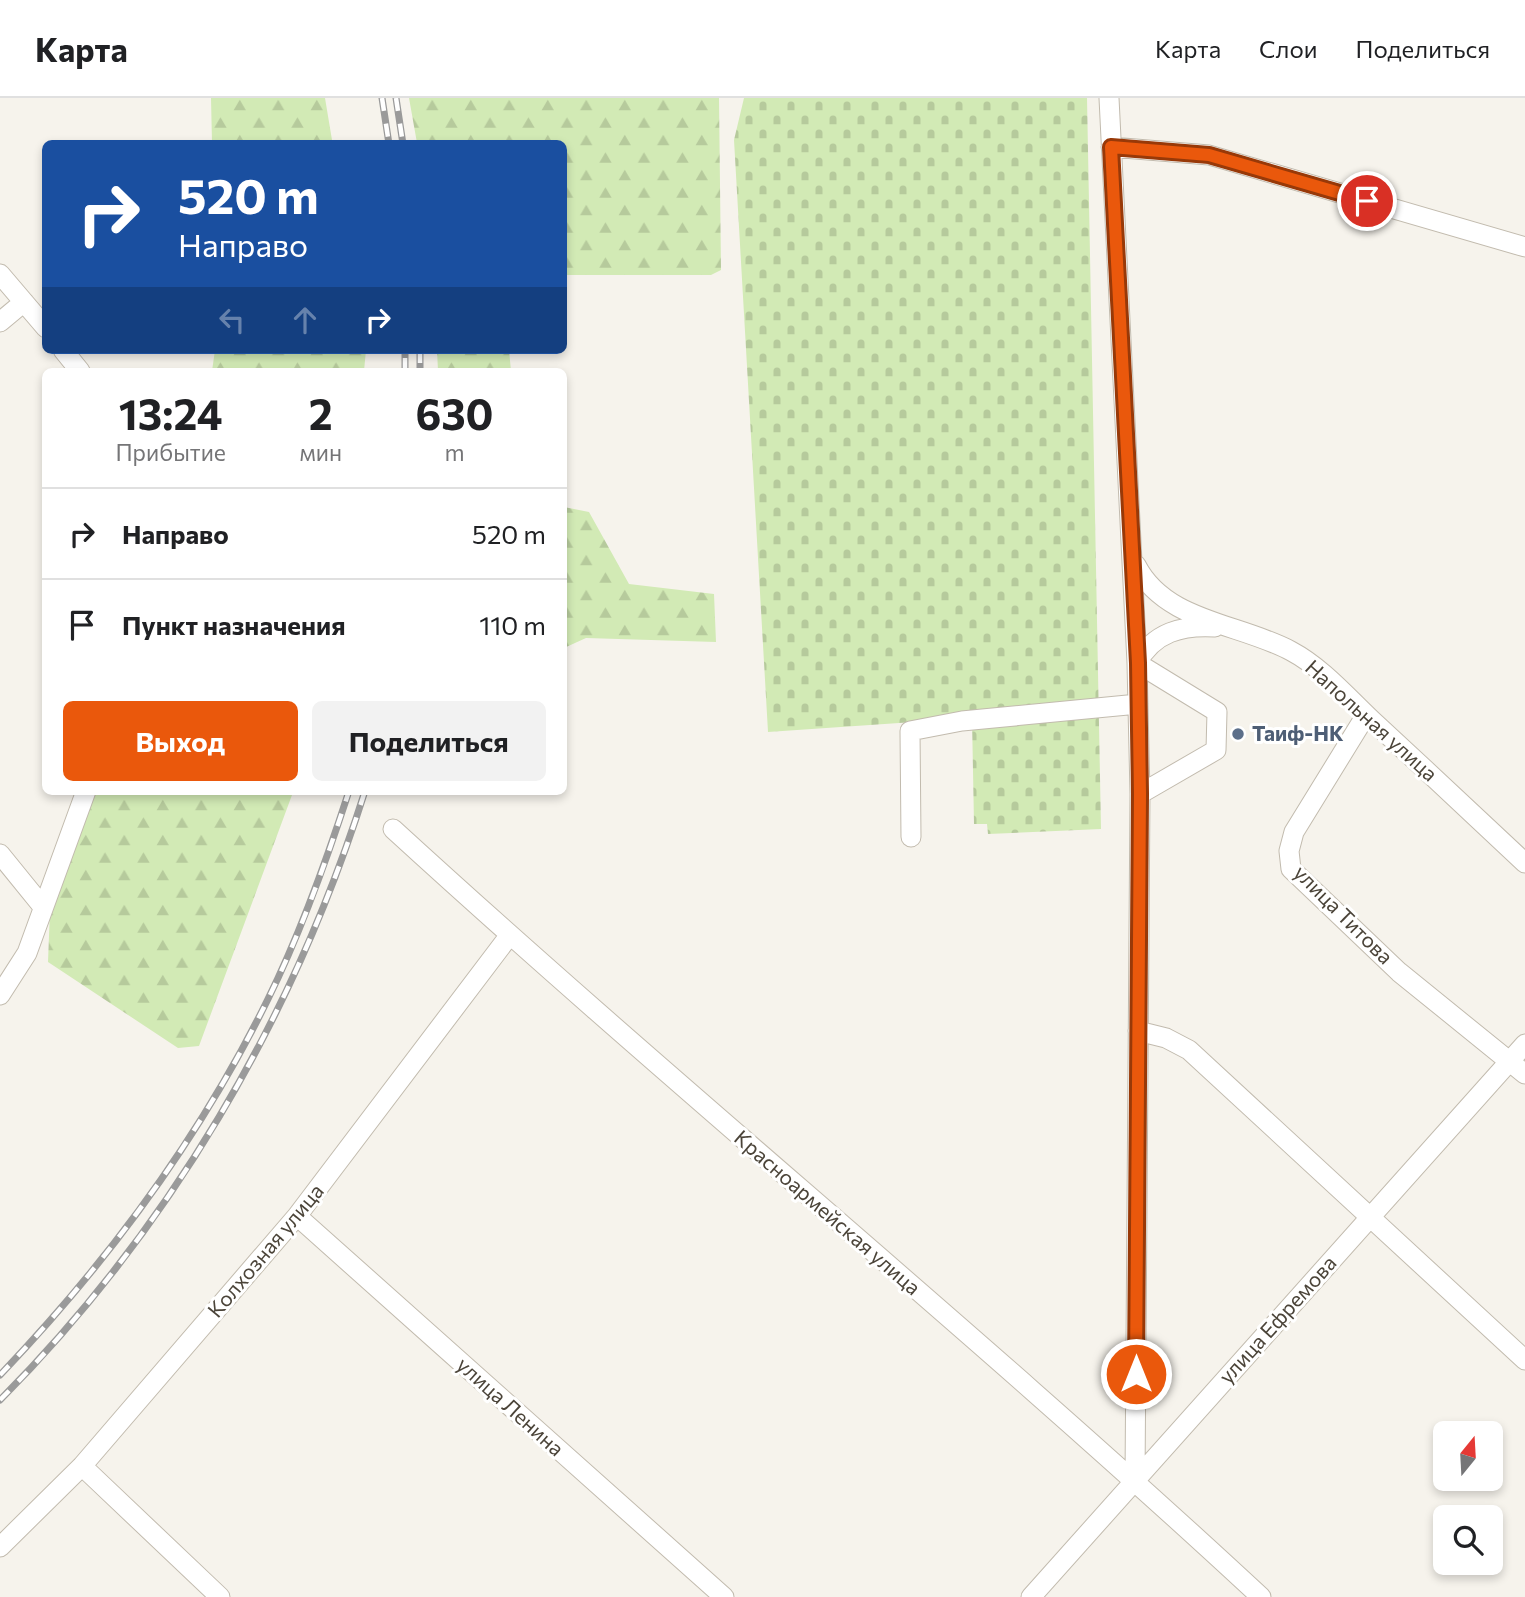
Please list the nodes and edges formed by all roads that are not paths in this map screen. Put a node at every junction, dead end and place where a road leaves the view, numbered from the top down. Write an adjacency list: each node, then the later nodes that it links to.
1 (1109, 98): 2 (street)
2 (1111, 147): 3 (street); 10 (street)
3 (1525, 247)
4 (0, 274): 5 (street)
5 (24, 302): 6 (street); 7 (street)
6 (0, 322)
7 (42, 323)
8 (66, 354): 9 (street)
9 (78, 368)
10 (1134, 561): 11 (street, Напольная улица); 12 (street)
11 (1230, 628): 12 (street); 14 (street, Напольная улица)
12 (1138, 663): 13 (street); 15 (street)
13 (1138, 705): 15 (street); 18 (street)
14 (1366, 715): 20 (street, Напольная улица); 26 (street, улица Титова)
15 (1140, 794): 24 (street)
16 (85, 795): 21 (street)
17 (393, 829): 22 (street, Красноармейская улица)
18 (911, 837)
19 (0, 854): 21 (street)
20 (1525, 863)
21 (43, 907): 23 (street)
22 (509, 936): 28 (street, Колхозная улица); 32 (street, Красноармейская улица)
23 (0, 995)
24 (1138, 1031): 29 (street); 32 (street)
25 (1525, 1044): 26 (street, улица Ефремова)
26 (1510, 1060): 27 (street, улица Титова); 29 (street, улица Ефремова)
27 (1525, 1074)
28 (297, 1216): 31 (street, Колхозная улица); 35 (street, улица Ленина)
29 (1371, 1216): 30 (street); 32 (street, улица Ефремова)
30 (1525, 1360)
31 (82, 1466): 33 (street, Колхозная улица); 34 (street)
32 (1135, 1480): 36 (street, улица Ефремова); 37 (street, Красноармейская улица)
33 (0, 1547)
34 (220, 1597)
35 (724, 1597)
36 (1031, 1597)
37 (1261, 1597)

